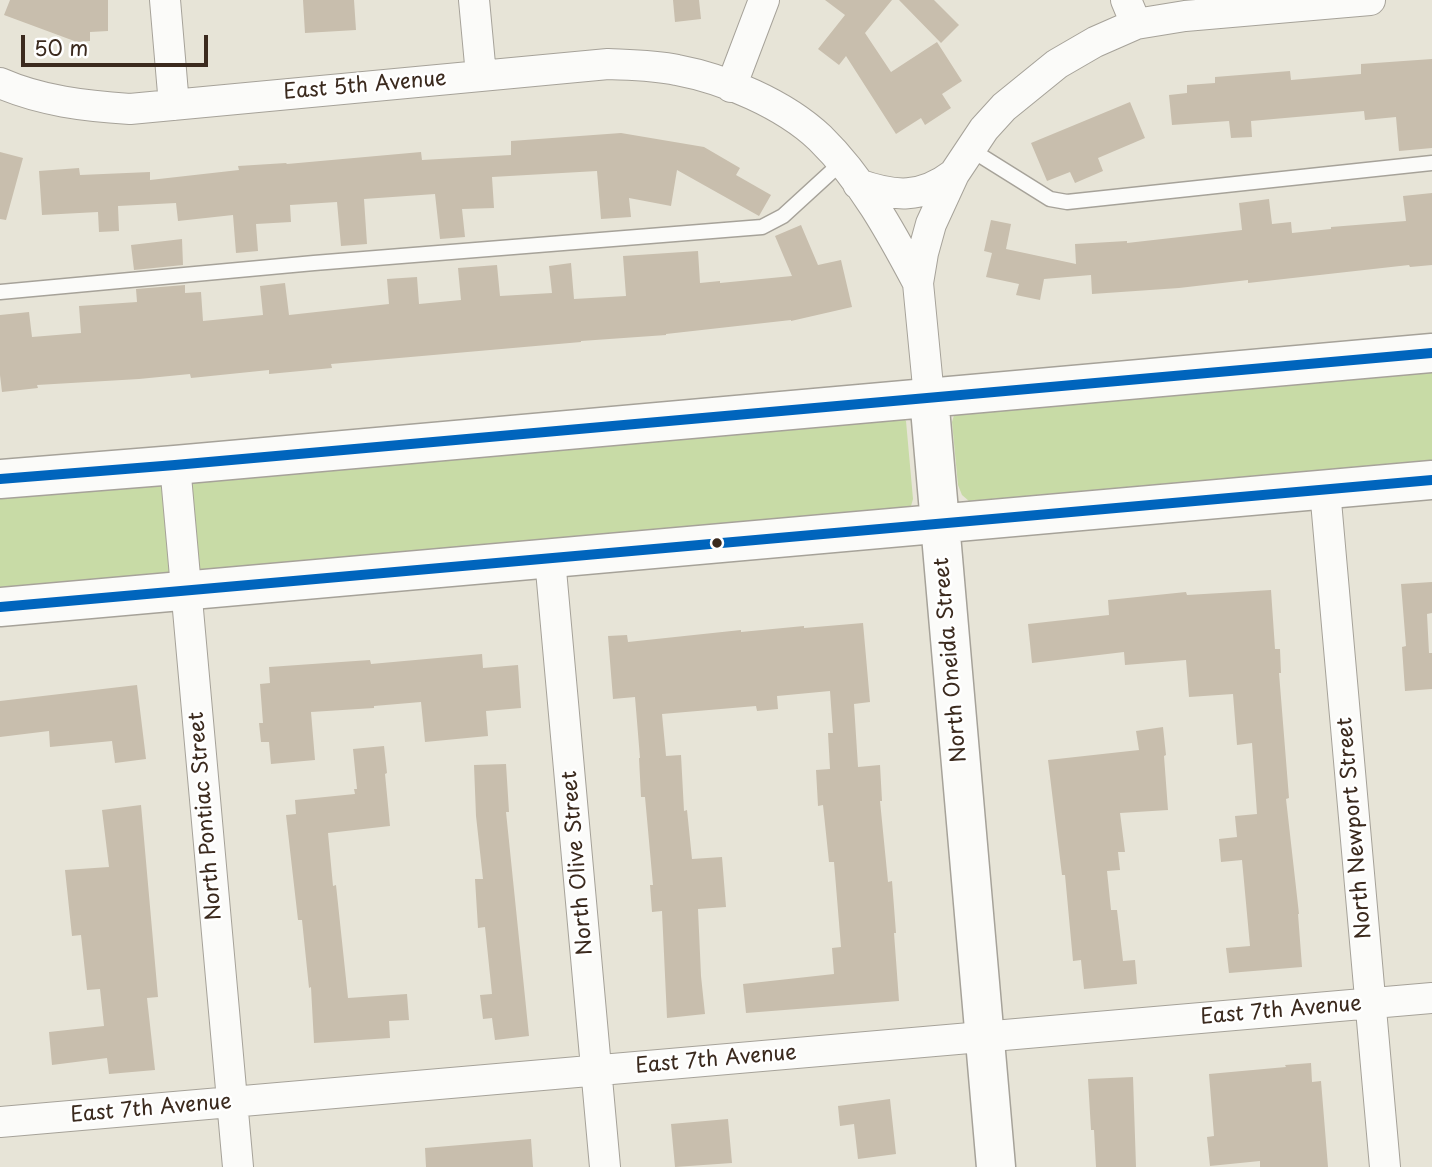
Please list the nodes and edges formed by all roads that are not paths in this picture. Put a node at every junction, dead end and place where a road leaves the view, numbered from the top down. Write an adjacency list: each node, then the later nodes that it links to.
1 (165, 0): 9 (street)
2 (474, 0): 6 (street)
3 (764, 0): 8 (street)
4 (1370, 0): 5 (street)
5 (1131, 12): 10 (street, North Oneida Street)
6 (481, 75): 8 (street, East 5th Avenue); 9 (street, East 5th Avenue)
7 (0, 83): 9 (street, East 5th Avenue)
8 (731, 87): 12 (street, East 5th Avenue)
9 (174, 105)
10 (970, 149): 11 (lane); 13 (street, North Oneida Street)
11 (1432, 163)
12 (850, 173): 13 (street); 14 (street, East 5th Avenue); 15 (lane)
13 (954, 174): 14 (street, North Oneida Street)
14 (918, 283): 17 (street, North Oneida Street)
15 (0, 292)
16 (1432, 353): 17 (main road)
17 (929, 397): 18 (main road); 22 (main road, North Oneida Street)
18 (175, 465): 19 (main road); 24 (street, North Pontiac Street)
19 (0, 479)
20 (1432, 480): 21 (main road)
21 (1325, 490): 22 (main road); 27 (street, North Newport Street)
22 (940, 524): 23 (main road); 28 (main road, North Oneida Street)
23 (550, 559): 24 (main road); 29 (street, North Olive Street)
24 (186, 591): 25 (main road); 30 (street, North Pontiac Street)
25 (0, 607)
26 (1432, 998): 27 (street, East 7th Avenue)
27 (1371, 1003): 28 (street, East 7th Avenue); 35 (street, North Newport Street)
28 (985, 1037): 29 (street, East 7th Avenue); 34 (main road, North Oneida Street)
29 (598, 1070): 30 (street, East 7th Avenue); 33 (street, North Olive Street)
30 (233, 1102): 31 (street, East 7th Avenue); 32 (street, North Pontiac Street)
31 (0, 1122)
32 (238, 1167)
33 (605, 1167)
34 (996, 1167)
35 (1385, 1167)

